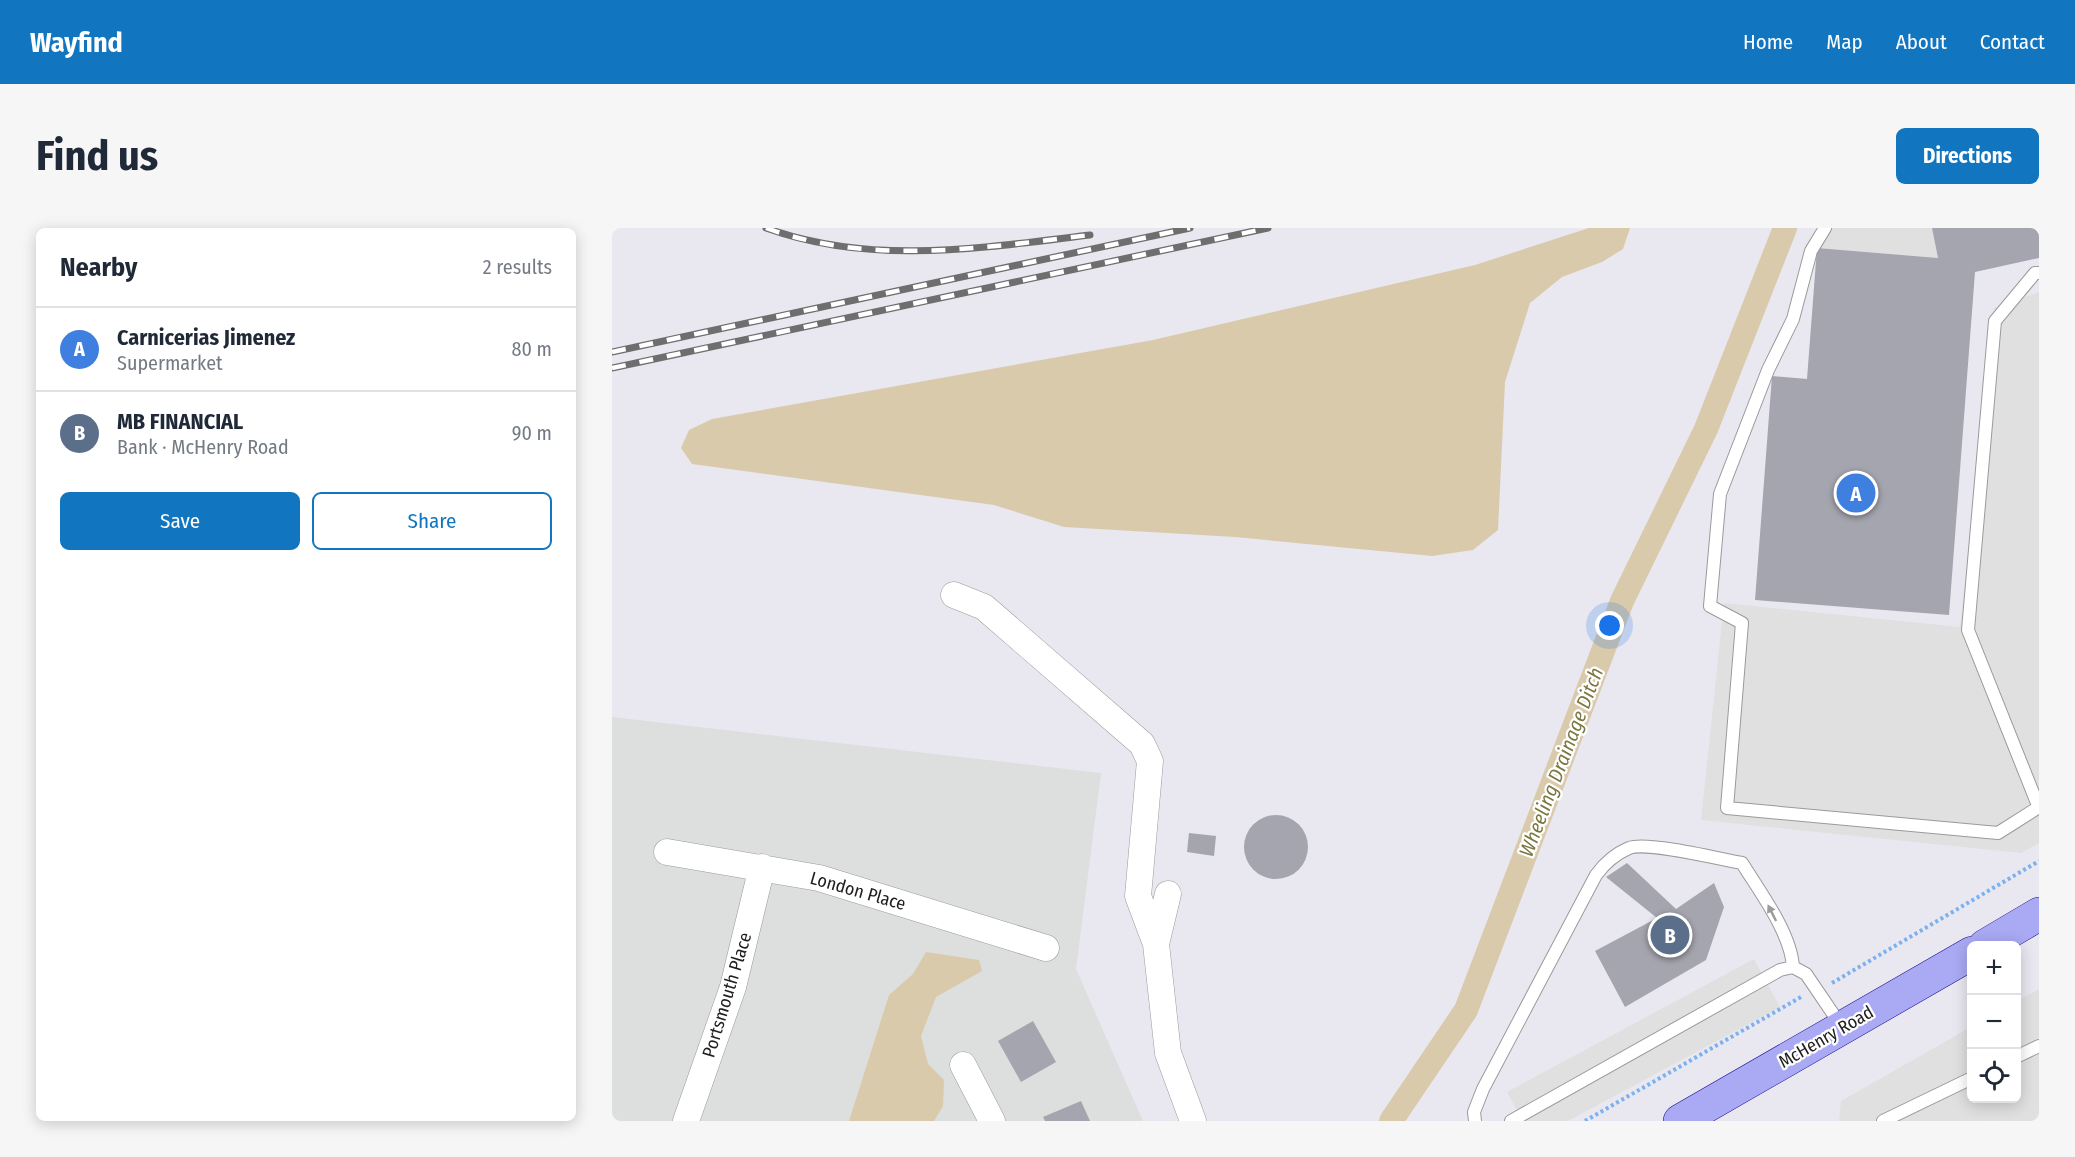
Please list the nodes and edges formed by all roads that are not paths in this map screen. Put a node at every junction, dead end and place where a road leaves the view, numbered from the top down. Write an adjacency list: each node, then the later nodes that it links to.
1 (1824, 228): 4 (lane)
2 (2039, 273): 4 (lane)
3 (954, 595): 10 (street)
4 (2039, 808)
5 (667, 852): 6 (street, London Place)
6 (762, 867): 11 (street, London Place); 19 (street, Portsmouth Place)
7 (1168, 894): 10 (street)
8 (2038, 916): 9 (main road)
9 (1992, 941)
10 (1156, 944): 21 (street)
11 (1046, 948)
12 (1967, 955): 14 (main road, McHenry Road)
13 (1793, 967): 14 (lane); 22 (lane, one-way to 22); 23 (lane)
14 (1843, 1027): 24 (main road, McHenry Road)
15 (2039, 1046): 16 (lane)
16 (2021, 1055)
17 (963, 1065): 20 (street)
18 (1967, 1080): 25 (lane)
19 (686, 1121)
20 (992, 1121)
21 (1192, 1121)
22 (1476, 1121)
23 (1511, 1121)
24 (1680, 1121)
25 (1883, 1121)

